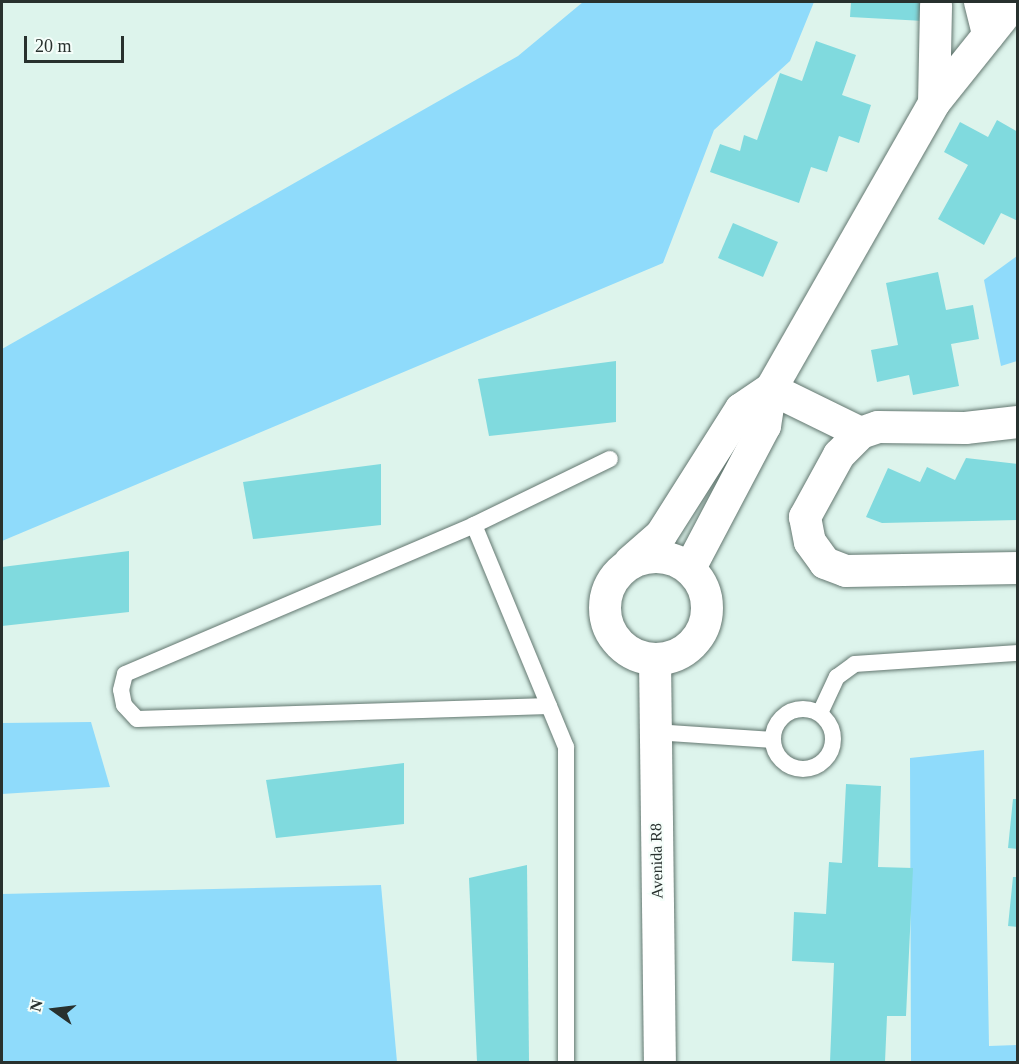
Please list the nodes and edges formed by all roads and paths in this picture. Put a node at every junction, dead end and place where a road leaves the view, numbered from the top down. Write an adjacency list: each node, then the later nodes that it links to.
1 (980, 2): 4 (street)
2 (1015, 2): 4 (street)
3 (936, 5): 5 (street)
4 (988, 35): 5 (street)
5 (934, 103): 6 (street)
6 (771, 389): 8 (street); 11 (street); 12 (street)
7 (1017, 422): 8 (street)
8 (861, 433): 13 (street)
9 (610, 459): 10 (lane)
10 (474, 525): 16 (lane); 16 (lane)
11 (630, 562): 12 (street); 15 (street)
12 (690, 568): 15 (street)
13 (1017, 568)
14 (1017, 653): 17 (lane)
15 (655, 660): 18 (street, Avenida R8)
16 (549, 706): 20 (lane)
17 (820, 713): 19 (lane); 19 (lane)
18 (655, 732): 19 (lane); 21 (street, Avenida R8)
19 (773, 740)
20 (566, 1062)
21 (660, 1062)

